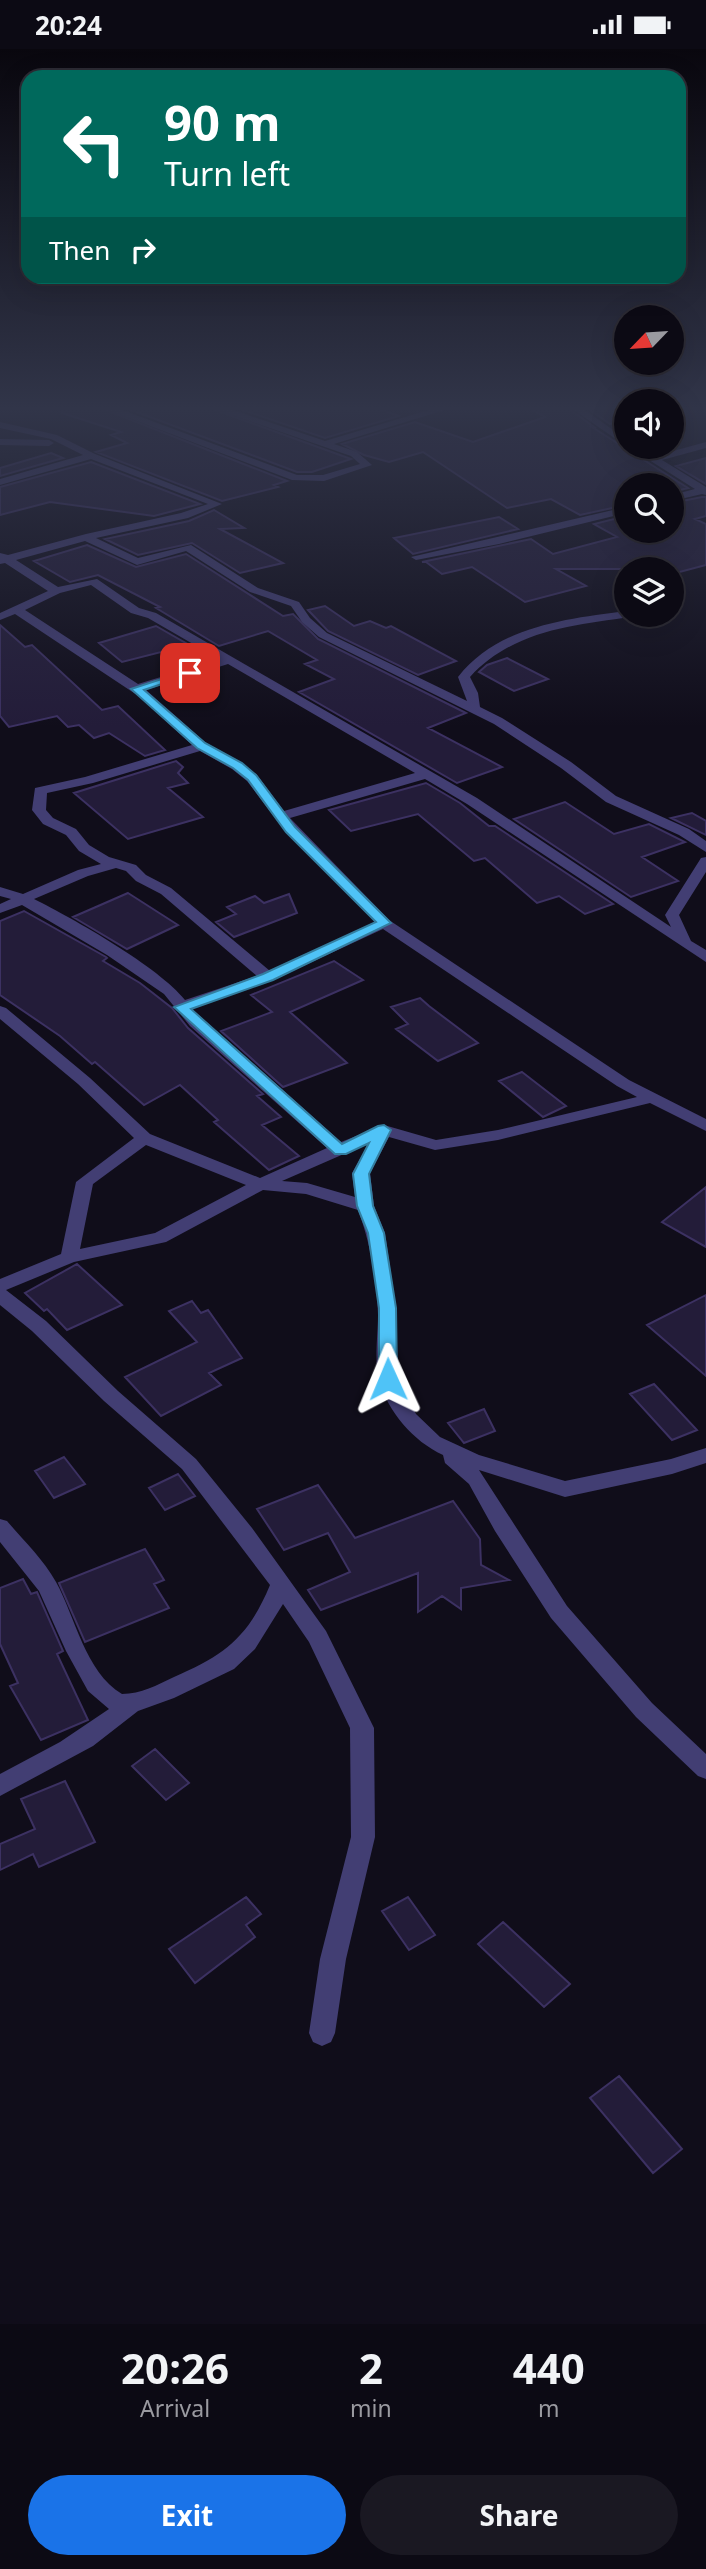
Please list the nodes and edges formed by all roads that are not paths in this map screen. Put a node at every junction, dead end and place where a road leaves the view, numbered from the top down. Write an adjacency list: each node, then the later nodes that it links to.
1 (189, 514): 3 (street)
2 (609, 514): 4 (street)
3 (86, 537): 5 (street); 12 (street)
4 (416, 557)
5 (2, 558): 6 (street)
6 (56, 591): 7 (street); 10 (street)
7 (17, 610): 9 (street); 11 (street)
8 (614, 616): 12 (street)
9 (0, 617)
10 (228, 660): 11 (street); 14 (street)
11 (136, 689): 13 (street)
12 (474, 709): 16 (street)
13 (201, 746): 15 (street); 18 (street)
14 (424, 775): 15 (street); 23 (street)
15 (283, 816): 22 (street)
16 (706, 848)
17 (706, 862): 23 (street)
18 (115, 864): 20 (street); 25 (street)
19 (0, 891): 20 (street)
20 (26, 900): 21 (street); 26 (street)
21 (0, 909)
22 (384, 923): 25 (street); 28 (street)
23 (686, 942): 24 (street)
24 (706, 957)
25 (268, 977): 26 (street)
26 (181, 1007): 32 (street)
27 (0, 1011): 31 (street)
28 (652, 1098): 29 (street); 30 (street)
29 (706, 1126)
30 (384, 1130): 32 (street); 34 (street)
31 (144, 1138): 33 (street); 35 (street)
32 (340, 1151): 33 (street)
33 (260, 1184): 34 (street); 35 (street)
34 (365, 1206): 38 (street)
35 (69, 1257): 36 (street)
36 (0, 1286)
37 (0, 1296): 41 (street)
38 (433, 1443): 39 (street); 43 (street)
39 (706, 1455)
40 (0, 1527): 42 (street)
41 (281, 1584): 42 (street); 45 (street)
42 (131, 1704): 44 (street)
43 (706, 1769)
44 (0, 1786)
45 (323, 2033)

